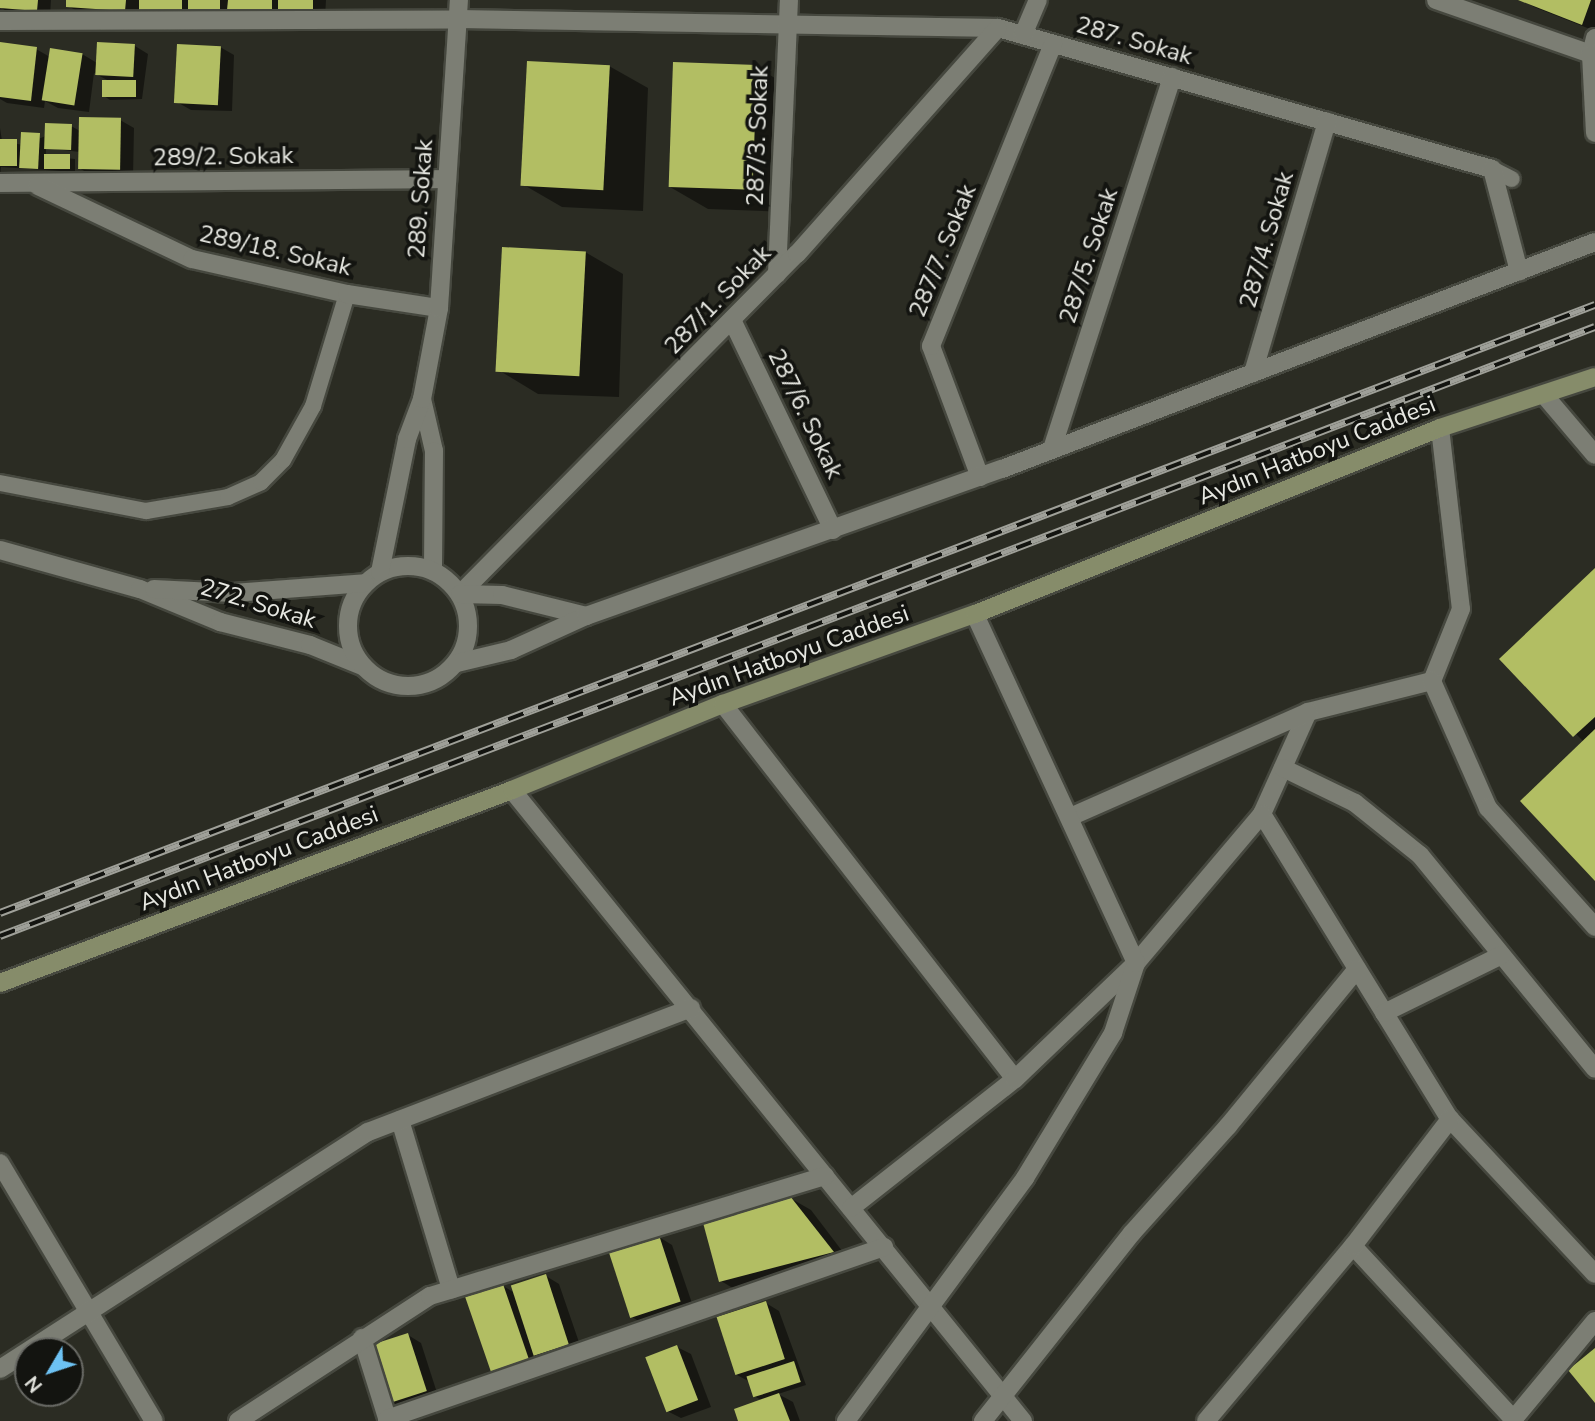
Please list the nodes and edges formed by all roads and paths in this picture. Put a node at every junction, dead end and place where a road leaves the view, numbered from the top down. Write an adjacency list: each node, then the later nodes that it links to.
1 (459, 0): 5 (street, 289. Sokak)
2 (789, 0): 7 (street, 287/3. Sokak)
3 (1038, 0): 9 (street)
4 (1436, 0): 11 (street)
5 (459, 19): 6 (street, 287. Sokak); 7 (street, 287. Sokak); 16 (street, 289. Sokak)
6 (0, 21)
7 (786, 28): 8 (street, 287. Sokak); 22 (street, 287/3. Sokak)
8 (998, 28): 9 (street, 287. Sokak); 22 (street, 287/1. Sokak)
9 (1023, 35): 10 (street, 287. Sokak)
10 (1053, 44): 12 (street, 287. Sokak); 33 (street, 287/7. Sokak)
11 (1593, 46): 14 (street)
12 (1172, 77): 13 (street, 287. Sokak); 31 (street, 287/5. Sokak)
13 (1327, 122): 15 (street, 287. Sokak); 26 (street, 287/4. Sokak)
14 (1595, 133)
15 (1492, 169): 17 (lane, 287. Sokak); 21 (street)
16 (446, 179): 19 (street, 289/2. Sokak); 24 (street, 289. Sokak)
17 (1512, 179)
18 (0, 183): 19 (street, 289/2. Sokak)
19 (32, 183): 23 (street, 289/18. Sokak)
20 (1595, 242): 21 (street)
21 (1519, 271): 26 (street)
22 (777, 274): 25 (street, 287/1. Sokak)
23 (347, 293): 24 (street, 289/18. Sokak); 34 (lane)
24 (439, 308): 29 (street, 289. Sokak)
25 (732, 320): 35 (street, 287/6. Sokak); 40 (street, 287/1. Sokak)
26 (1253, 373): 31 (street)
27 (1595, 377): 28 (main road, Aydın Hatboyu Caddesi)
28 (1545, 396): 30 (main road, Aydın Hatboyu Caddesi); 32 (street)
29 (422, 400): 37 (street); 38 (street)
30 (1440, 428): 41 (main road, Aydın Hatboyu Caddesi); 45 (street)
31 (1052, 449): 33 (street)
32 (1595, 455)
33 (980, 477): 35 (street)
34 (0, 483)
35 (833, 530): 42 (street)
36 (0, 550): 39 (street, 272. Sokak)
37 (433, 571): 38 (street); 40 (street)
38 (373, 577): 39 (street, 272. Sokak); 44 (street)
39 (140, 589): 44 (street, 272. Sokak)
40 (460, 594): 42 (street); 43 (street)
41 (975, 614): 46 (main road, Aydın Hatboyu Caddesi); 51 (street)
42 (586, 616): 43 (street)
43 (457, 663): 44 (street)
44 (362, 666)
45 (1432, 681): 47 (street); 52 (street)
46 (723, 704): 49 (main road, Aydın Hatboyu Caddesi); 60 (street)
47 (1308, 712): 48 (street); 51 (street)
48 (1283, 768): 50 (street); 53 (street)
49 (512, 790): 56 (main road, Aydın Hatboyu Caddesi); 57 (street)
50 (1262, 814): 54 (street); 55 (street)
51 (1070, 817): 54 (street)
52 (1595, 927)
53 (1502, 955): 58 (street); 59 (street)
54 (1136, 963): 60 (street); 70 (street)
55 (1357, 969): 58 (street); 75 (street)
56 (0, 983)
57 (691, 1007): 62 (street); 64 (street)
58 (1384, 1013): 61 (street)
59 (1595, 1069)
60 (1015, 1079): 65 (street)
61 (1450, 1119): 66 (street); 68 (street)
62 (400, 1120): 69 (street); 71 (street)
63 (0, 1163): 71 (street)
64 (825, 1176): 65 (street); 69 (street)
65 (850, 1208): 67 (street)
66 (1353, 1246): 77 (street); 83 (street)
67 (884, 1247): 70 (street); 76 (street)
68 (1595, 1274)
69 (451, 1289): 73 (street)
70 (933, 1306): 75 (street); 80 (street)
71 (86, 1311): 74 (street); 78 (street)
72 (1595, 1321): 77 (street)
73 (362, 1338): 76 (street); 79 (street)
74 (0, 1369)
75 (1003, 1396): 81 (street); 82 (street)
76 (388, 1420)
77 (1513, 1420)
78 (154, 1421)
79 (239, 1421)
80 (846, 1421)
81 (983, 1421)
82 (1023, 1421)
83 (1206, 1421)

